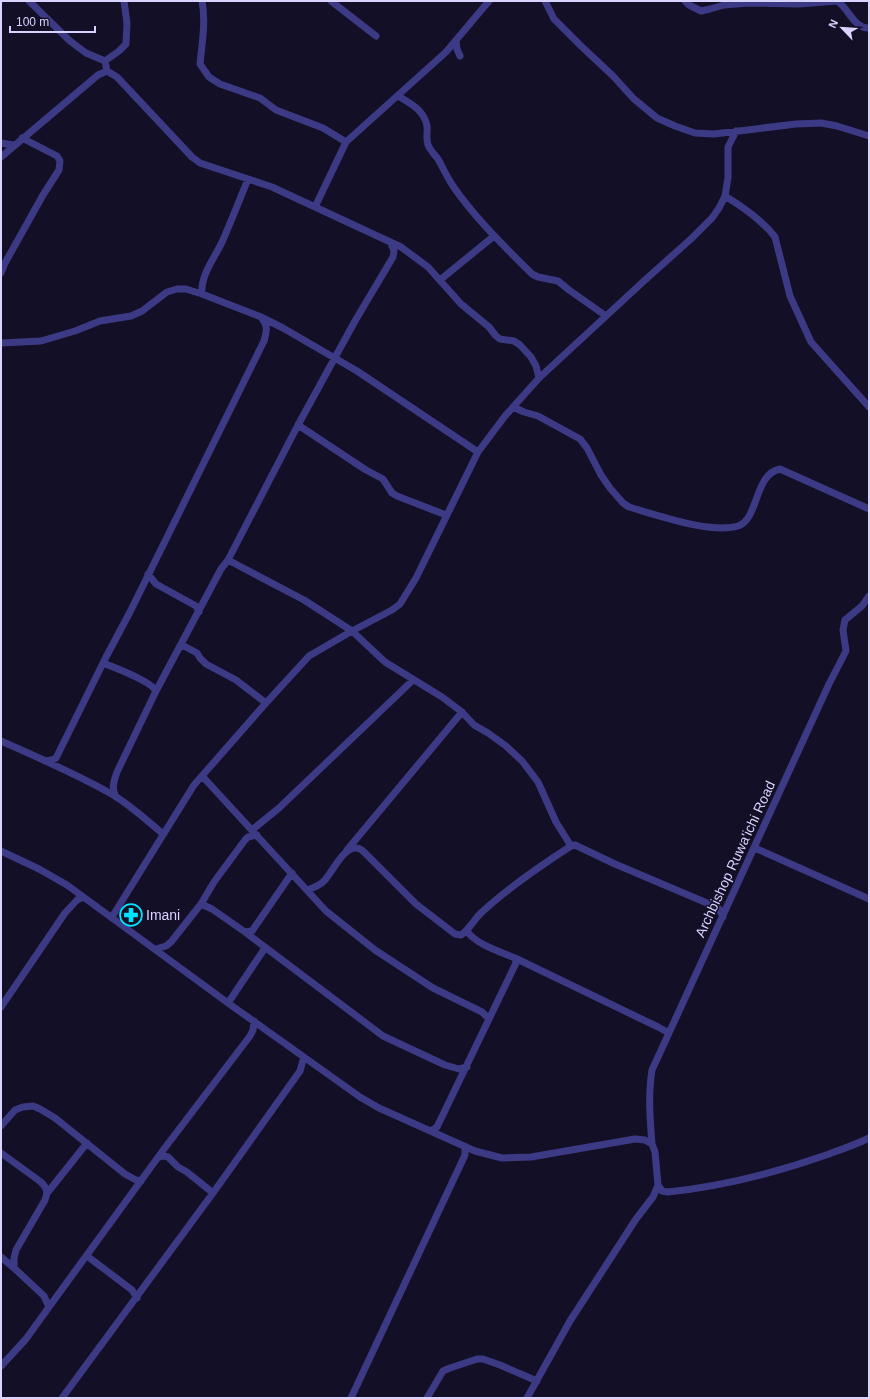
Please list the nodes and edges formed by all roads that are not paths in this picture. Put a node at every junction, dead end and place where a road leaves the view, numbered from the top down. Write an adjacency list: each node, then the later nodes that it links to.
1 (29, 1): 12 (street)
2 (124, 1): 12 (street)
3 (202, 1): 19 (street)
4 (331, 1): 9 (street)
5 (489, 1): 10 (street)
6 (545, 1): 16 (street)
7 (685, 1): 8 (street)
8 (869, 28)
9 (376, 36)
10 (456, 41): 11 (street); 14 (street)
11 (460, 56)
12 (105, 61): 13 (street)
13 (107, 71): 18 (street); 24 (street)
14 (398, 96): 19 (street); 27 (street)
15 (736, 131): 16 (street); 17 (street); 22 (street)
16 (719, 133): 22 (street)
17 (869, 136)
18 (22, 138): 21 (street); 29 (street)
19 (346, 142): 26 (street)
20 (1, 143): 21 (street)
21 (13, 145): 23 (street)
22 (728, 147): 25 (street)
23 (2, 154)
24 (248, 179): 26 (street); 31 (street)
25 (725, 196): 32 (street); 38 (street)
26 (315, 207): 28 (street)
27 (494, 236): 30 (street); 32 (street)
28 (391, 243): 30 (street); 35 (street)
29 (1, 273)
30 (440, 280): 36 (street)
31 (202, 294): 33 (street); 34 (street)
32 (606, 316): 36 (street)
33 (261, 317): 35 (street); 44 (street)
34 (1, 344)
35 (335, 358): 39 (street); 40 (street)
36 (539, 378): 37 (street)
37 (513, 407): 40 (street); 41 (street)
38 (869, 407)
39 (298, 426): 42 (street); 43 (street)
40 (478, 452): 42 (street)
41 (869, 509)
42 (446, 515): 47 (street)
43 (228, 560): 46 (street); 47 (street)
44 (148, 574): 46 (street); 49 (street)
45 (869, 596): 65 (street, Archbishop Ruwa'ichi Road)
46 (199, 612): 48 (street)
47 (352, 631): 50 (street); 52 (street)
48 (182, 645): 51 (street); 52 (street)
49 (103, 663): 51 (street); 55 (street)
50 (413, 680): 53 (street); 62 (street)
51 (156, 691): 59 (street)
52 (266, 703): 58 (street)
53 (462, 712): 64 (street); 67 (street)
54 (1, 741): 56 (street)
55 (56, 758): 56 (street); 57 (street)
56 (45, 761): 57 (street)
57 (58, 768): 60 (street)
58 (203, 777): 62 (street); 63 (street)
59 (112, 785): 60 (street); 61 (street)
60 (99, 788): 61 (street)
61 (116, 797): 63 (street)
62 (255, 832): 68 (street); 72 (street)
63 (163, 834): 73 (street)
64 (571, 846): 74 (street); 75 (street)
65 (755, 848): 71 (street); 74 (street, Archbishop Ruwa'ichi Road)
66 (1, 852): 70 (street)
67 (345, 852): 69 (street); 75 (street)
68 (292, 873): 69 (street); 76 (street)
69 (307, 890): 82 (street)
70 (83, 897): 73 (street); 81 (street)
71 (869, 899)
72 (201, 904): 76 (street); 78 (street)
73 (112, 917): 78 (street)
74 (723, 917): 84 (street, Archbishop Ruwa'ichi Road)
75 (467, 930): 79 (street)
76 (245, 932): 77 (street)
77 (265, 948): 80 (street); 86 (street)
78 (156, 949): 80 (street)
79 (515, 958): 82 (street); 84 (street)
80 (228, 1003): 83 (street)
81 (1, 1007)
82 (489, 1019): 86 (street)
83 (254, 1021): 85 (street); 94 (street)
84 (668, 1033): 91 (street, Archbishop Ruwa'ichi Road)
85 (304, 1057): 88 (street); 99 (street)
86 (467, 1067): 88 (street)
87 (1, 1126): 90 (street)
88 (431, 1130): 92 (street)
89 (869, 1138): 98 (street)
90 (87, 1144): 95 (street); 97 (street)
91 (652, 1144): 92 (street); 96 (street, Archbishop Ruwa'ichi Road)
92 (465, 1146): 111 (street)
93 (1, 1153): 97 (street)
94 (159, 1157): 95 (street); 99 (street)
95 (141, 1181): 101 (street)
96 (658, 1184): 98 (street); 100 (street)
97 (48, 1192): 103 (street)
98 (668, 1192): 100 (street)
99 (213, 1193): 106 (street)
100 (653, 1197): 109 (street)
101 (87, 1256): 104 (street); 106 (street)
102 (1, 1257): 103 (street)
103 (14, 1268): 105 (street)
104 (59, 1295): 105 (street); 107 (street)
105 (44, 1296): 107 (street)
106 (137, 1298): 110 (street)
107 (49, 1307): 108 (street)
108 (1, 1366)
109 (537, 1381): 112 (street); 113 (street)
110 (62, 1398)
111 (351, 1398)
112 (428, 1398)
113 (527, 1398)

